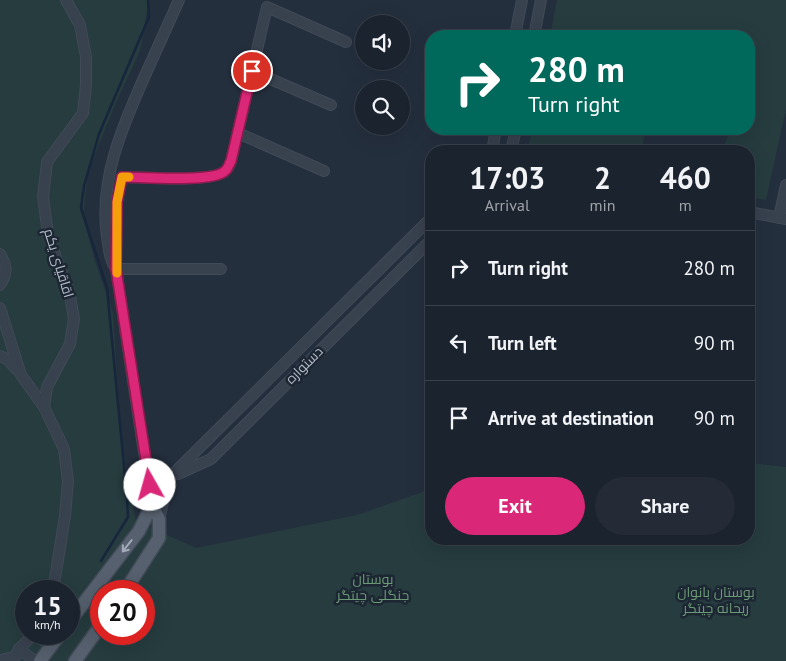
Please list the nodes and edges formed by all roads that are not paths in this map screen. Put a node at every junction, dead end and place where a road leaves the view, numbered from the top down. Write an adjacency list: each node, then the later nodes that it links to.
1 (66, 0): 24 (street, اقاقیای یکم)
2 (179, 0): 18 (street)
3 (522, 0): 5 (street)
4 (541, 0): 6 (street)
5 (516, 30)
6 (535, 30)
7 (346, 42): 8 (street)
8 (252, 71): 9 (street); 10 (street)
9 (330, 105)
10 (238, 133): 11 (street); 18 (street)
11 (324, 171)
12 (786, 186): 14 (street)
13 (755, 213): 14 (street)
14 (783, 218)
15 (425, 224): 25 (street)
16 (425, 246): 25 (street, دستواره)
17 (0, 254): 20 (street)
18 (116, 269): 19 (street); 26 (street)
19 (221, 269)
20 (0, 285)
21 (0, 308): 23 (street)
22 (0, 356): 23 (street)
23 (21, 375): 24 (street)
24 (44, 407): 28 (street)
25 (168, 478): 27 (street)
26 (152, 504): 27 (main road); 31 (main road, one-way to 31)
27 (159, 519): 29 (main road)
28 (55, 580)
29 (132, 580)
30 (90, 597): 31 (main road)
31 (87, 599): 32 (main road)
32 (80, 608)
33 (90, 643): 37 (main road)
34 (23, 645): 36 (street)
35 (51, 646): 40 (main road)
36 (19, 649): 38 (street); 39 (street)
37 (83, 655): 41 (main road)
38 (0, 660)
39 (35, 661)
40 (40, 661)
41 (75, 661)

